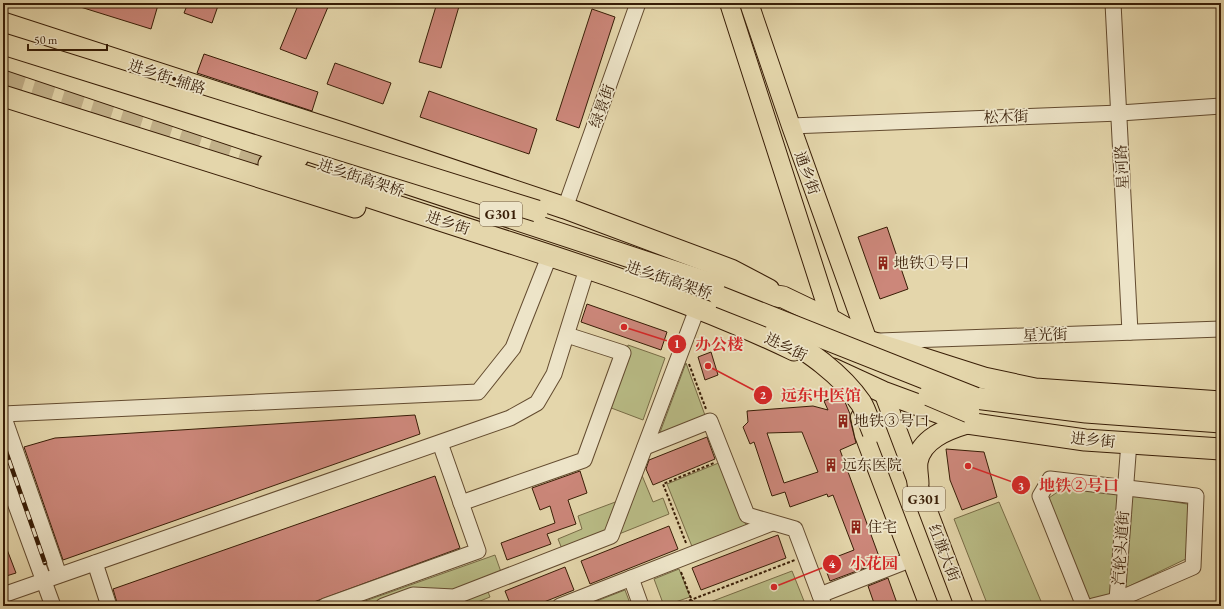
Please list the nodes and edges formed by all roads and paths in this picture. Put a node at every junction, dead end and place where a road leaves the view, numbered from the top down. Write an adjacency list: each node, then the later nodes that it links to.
1 (638, 3): 17 (street, 绿景街)
2 (729, 3): 24 (main road, 通乡街)
3 (749, 3): 12 (main road, 通乡街)
4 (1113, 3): 11 (street, 星河路)
5 (3, 23): 13 (highway, 进乡街•辅路)
6 (3, 44): 19 (highway, bridge)
7 (3, 58): 22 (highway, 进乡街高架桥)
8 (3, 70): 22 (highway, 进乡街高架桥)
9 (3, 96): 16 (highway, 进乡街 / G301)
10 (1221, 106): 11 (street, 松木街)
11 (1120, 113): 12 (street, 松木街); 27 (street, 星河路)
12 (791, 126): 29 (main road, 通乡街)
13 (342, 133): 15 (highway); 17 (highway, 进乡街•辅路)
14 (278, 141): 15 (highway, 进乡街 / G301)
15 (332, 158): 21 (highway, 进乡街 / G301)
16 (321, 190): 18 (highway); 26 (highway, 进乡街 / G301)
17 (566, 208): 19 (highway, 进乡街•辅路)
18 (548, 262): 20 (highway); 34 (street)
19 (713, 264): 21 (highway)
20 (585, 275): 23 (highway); 28 (street)
21 (783, 298): 24 (highway, 进乡街 / G301)
22 (718, 301): 26 (highway, 进乡街); 36 (highway, 进乡街, bridge)
23 (694, 317): 26 (highway); 30 (street)
24 (831, 320): 29 (highway, 进乡街 / G301); 31 (highway, 红旗大街)
25 (1221, 329): 27 (street, 星光街)
26 (767, 332): 31 (highway, 进乡街 / G301); 38 (highway, bridge); 39 (highway, 进乡街, bridge)
27 (1130, 332): 29 (street, 星光街)
28 (567, 335): 41 (street); 48 (street)
29 (868, 341): 32 (highway, 红旗大街 / G301); 33 (highway, 进乡街)
30 (682, 346): 35 (path); 42 (street)
31 (850, 379): 32 (highway, 进乡街 / G301); 52 (main road, 红旗大街 / G301)
32 (883, 392): 37 (highway, 进乡街); 46 (main road, 红旗大街 / G301)
33 (1221, 402)
34 (3, 415): 54 (street)
35 (710, 421): 42 (street); 44 (street)
36 (1221, 422)
37 (967, 423): 40 (highway, 进乡街); 46 (highway)
38 (873, 432): 70 (main road)
39 (1221, 437)
40 (1129, 442): 43 (highway, 进乡街); 47 (street, 汽轮头道街)
41 (440, 443): 48 (street); 53 (street)
42 (645, 447): 64 (street)
43 (1221, 449)
44 (725, 458): 49 (street); 51 (path)
45 (3, 470): 56 (street)
46 (918, 484): 71 (main road, 红旗大街 / G301)
47 (1125, 488): 60 (street, 汽轮头道街); 60 (street); 72 (street)
48 (461, 503): 63 (street)
49 (772, 523): 50 (street); 51 (street)
50 (805, 556): 58 (path); 59 (street)
51 (683, 557): 55 (street); 58 (path)
52 (912, 559): 59 (street); 69 (main road, 红旗大街 / G301)
53 (95, 563): 54 (street); 62 (street)
54 (59, 575): 56 (street)
55 (631, 578): 65 (street); 66 (street)
56 (44, 581): 57 (street); 61 (street)
57 (3, 595)
58 (692, 600): 67 (path); 68 (path)
59 (822, 600)
60 (1118, 603): 73 (street)
61 (53, 606)
62 (109, 606)
63 (325, 606)
64 (383, 606)
65 (560, 606)
66 (641, 606)
67 (676, 606)
68 (694, 606)
69 (930, 606)
70 (942, 606)
71 (964, 606)
72 (1084, 606)
73 (1093, 606)

